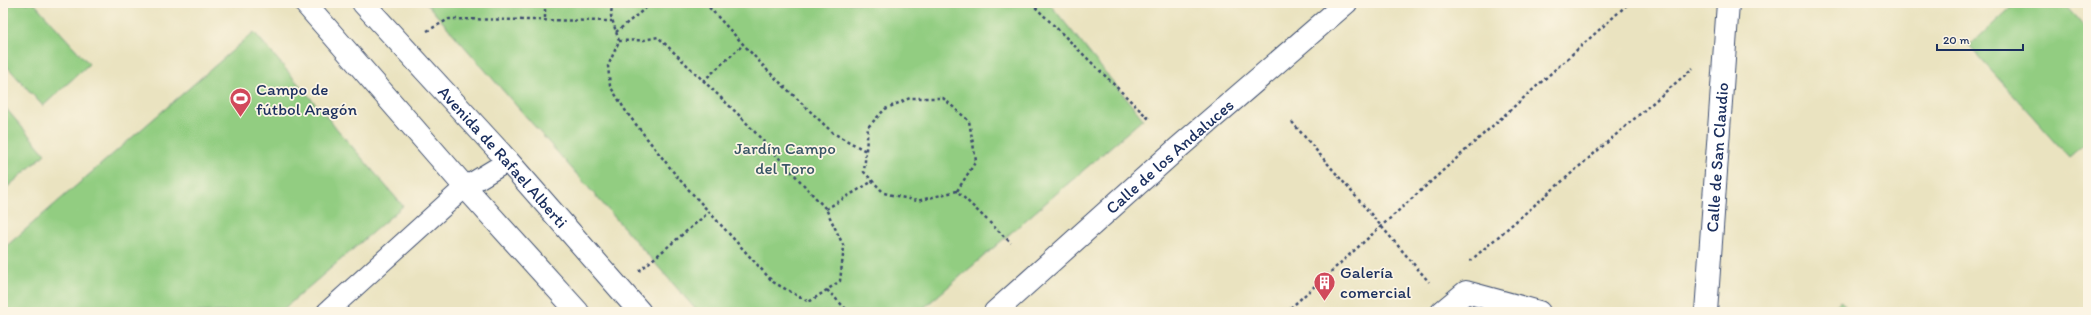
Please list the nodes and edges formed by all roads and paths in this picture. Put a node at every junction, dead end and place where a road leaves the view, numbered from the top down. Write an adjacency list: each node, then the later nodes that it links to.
1 (364, 3): 22 (street, Avenida de Rafael Alberti)
2 (545, 3): 11 (path)
3 (612, 3): 12 (path)
4 (652, 3): 14 (path)
5 (704, 3): 16 (path)
6 (1031, 3): 19 (path)
7 (1346, 3): 38 (street, Calle de los Andaluces)
8 (1629, 3): 28 (path)
9 (1728, 3): 42 (street, Calle de San Claudio)
10 (310, 6): 24 (street)
11 (545, 19): 12 (path); 13 (path)
12 (612, 21): 14 (path)
13 (426, 31)
14 (616, 32): 15 (path)
15 (619, 41): 18 (path); 27 (path)
16 (743, 45): 18 (path); 21 (path)
17 (1693, 68): 30 (path)
18 (703, 81): 26 (path)
19 (1150, 120)
20 (1292, 122): 28 (path)
21 (866, 151): 23 (path); 25 (path)
22 (508, 161): 24 (street); 36 (street, Avenida de Rafael Alberti)
23 (873, 181): 25 (path); 26 (path)
24 (465, 188): 34 (street); 35 (street)
25 (958, 192): 29 (path)
26 (826, 209): 33 (path)
27 (708, 213): 31 (path); 33 (path)
28 (1380, 227): 32 (path); 39 (path)
29 (1011, 243)
30 (1470, 261)
31 (638, 272)
32 (1429, 282)
33 (827, 290): 37 (path)
34 (327, 312)
35 (578, 312)
36 (640, 312)
37 (849, 312)
38 (995, 312)
39 (1286, 312)
40 (1442, 312): 41 (street)
41 (1539, 312)
42 (1706, 312)

